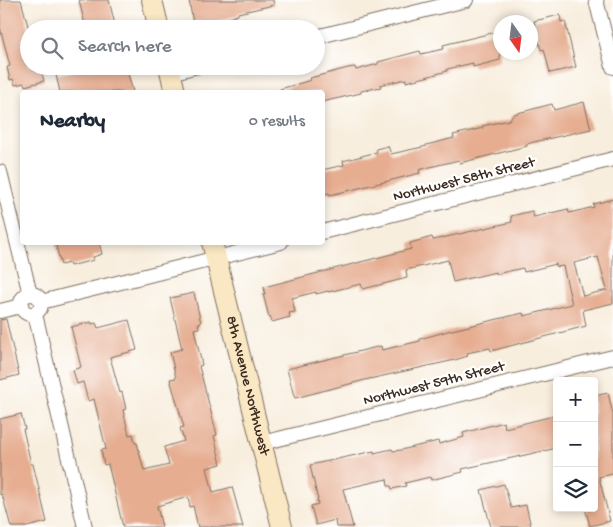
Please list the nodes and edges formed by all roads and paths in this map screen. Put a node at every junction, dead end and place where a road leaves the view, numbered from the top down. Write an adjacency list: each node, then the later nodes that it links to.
1 (152, 0): 4 (main road)
2 (466, 0): 5 (street)
3 (596, 0): 6 (street)
4 (157, 20)
5 (325, 35)
6 (613, 67)
7 (170, 75): 8 (main road)
8 (174, 90)
9 (613, 159): 11 (street, Northwest 58th Street)
10 (0, 172): 14 (street)
11 (325, 231)
12 (258, 245): 13 (street)
13 (214, 251): 14 (street); 17 (main road, 8th Avenue Northwest)
14 (35, 303): 15 (street); 18 (street)
15 (0, 311)
16 (613, 357): 17 (street, Northwest 59th Street)
17 (262, 443): 19 (main road, 8th Avenue Northwest)
18 (85, 527)
19 (282, 527)

